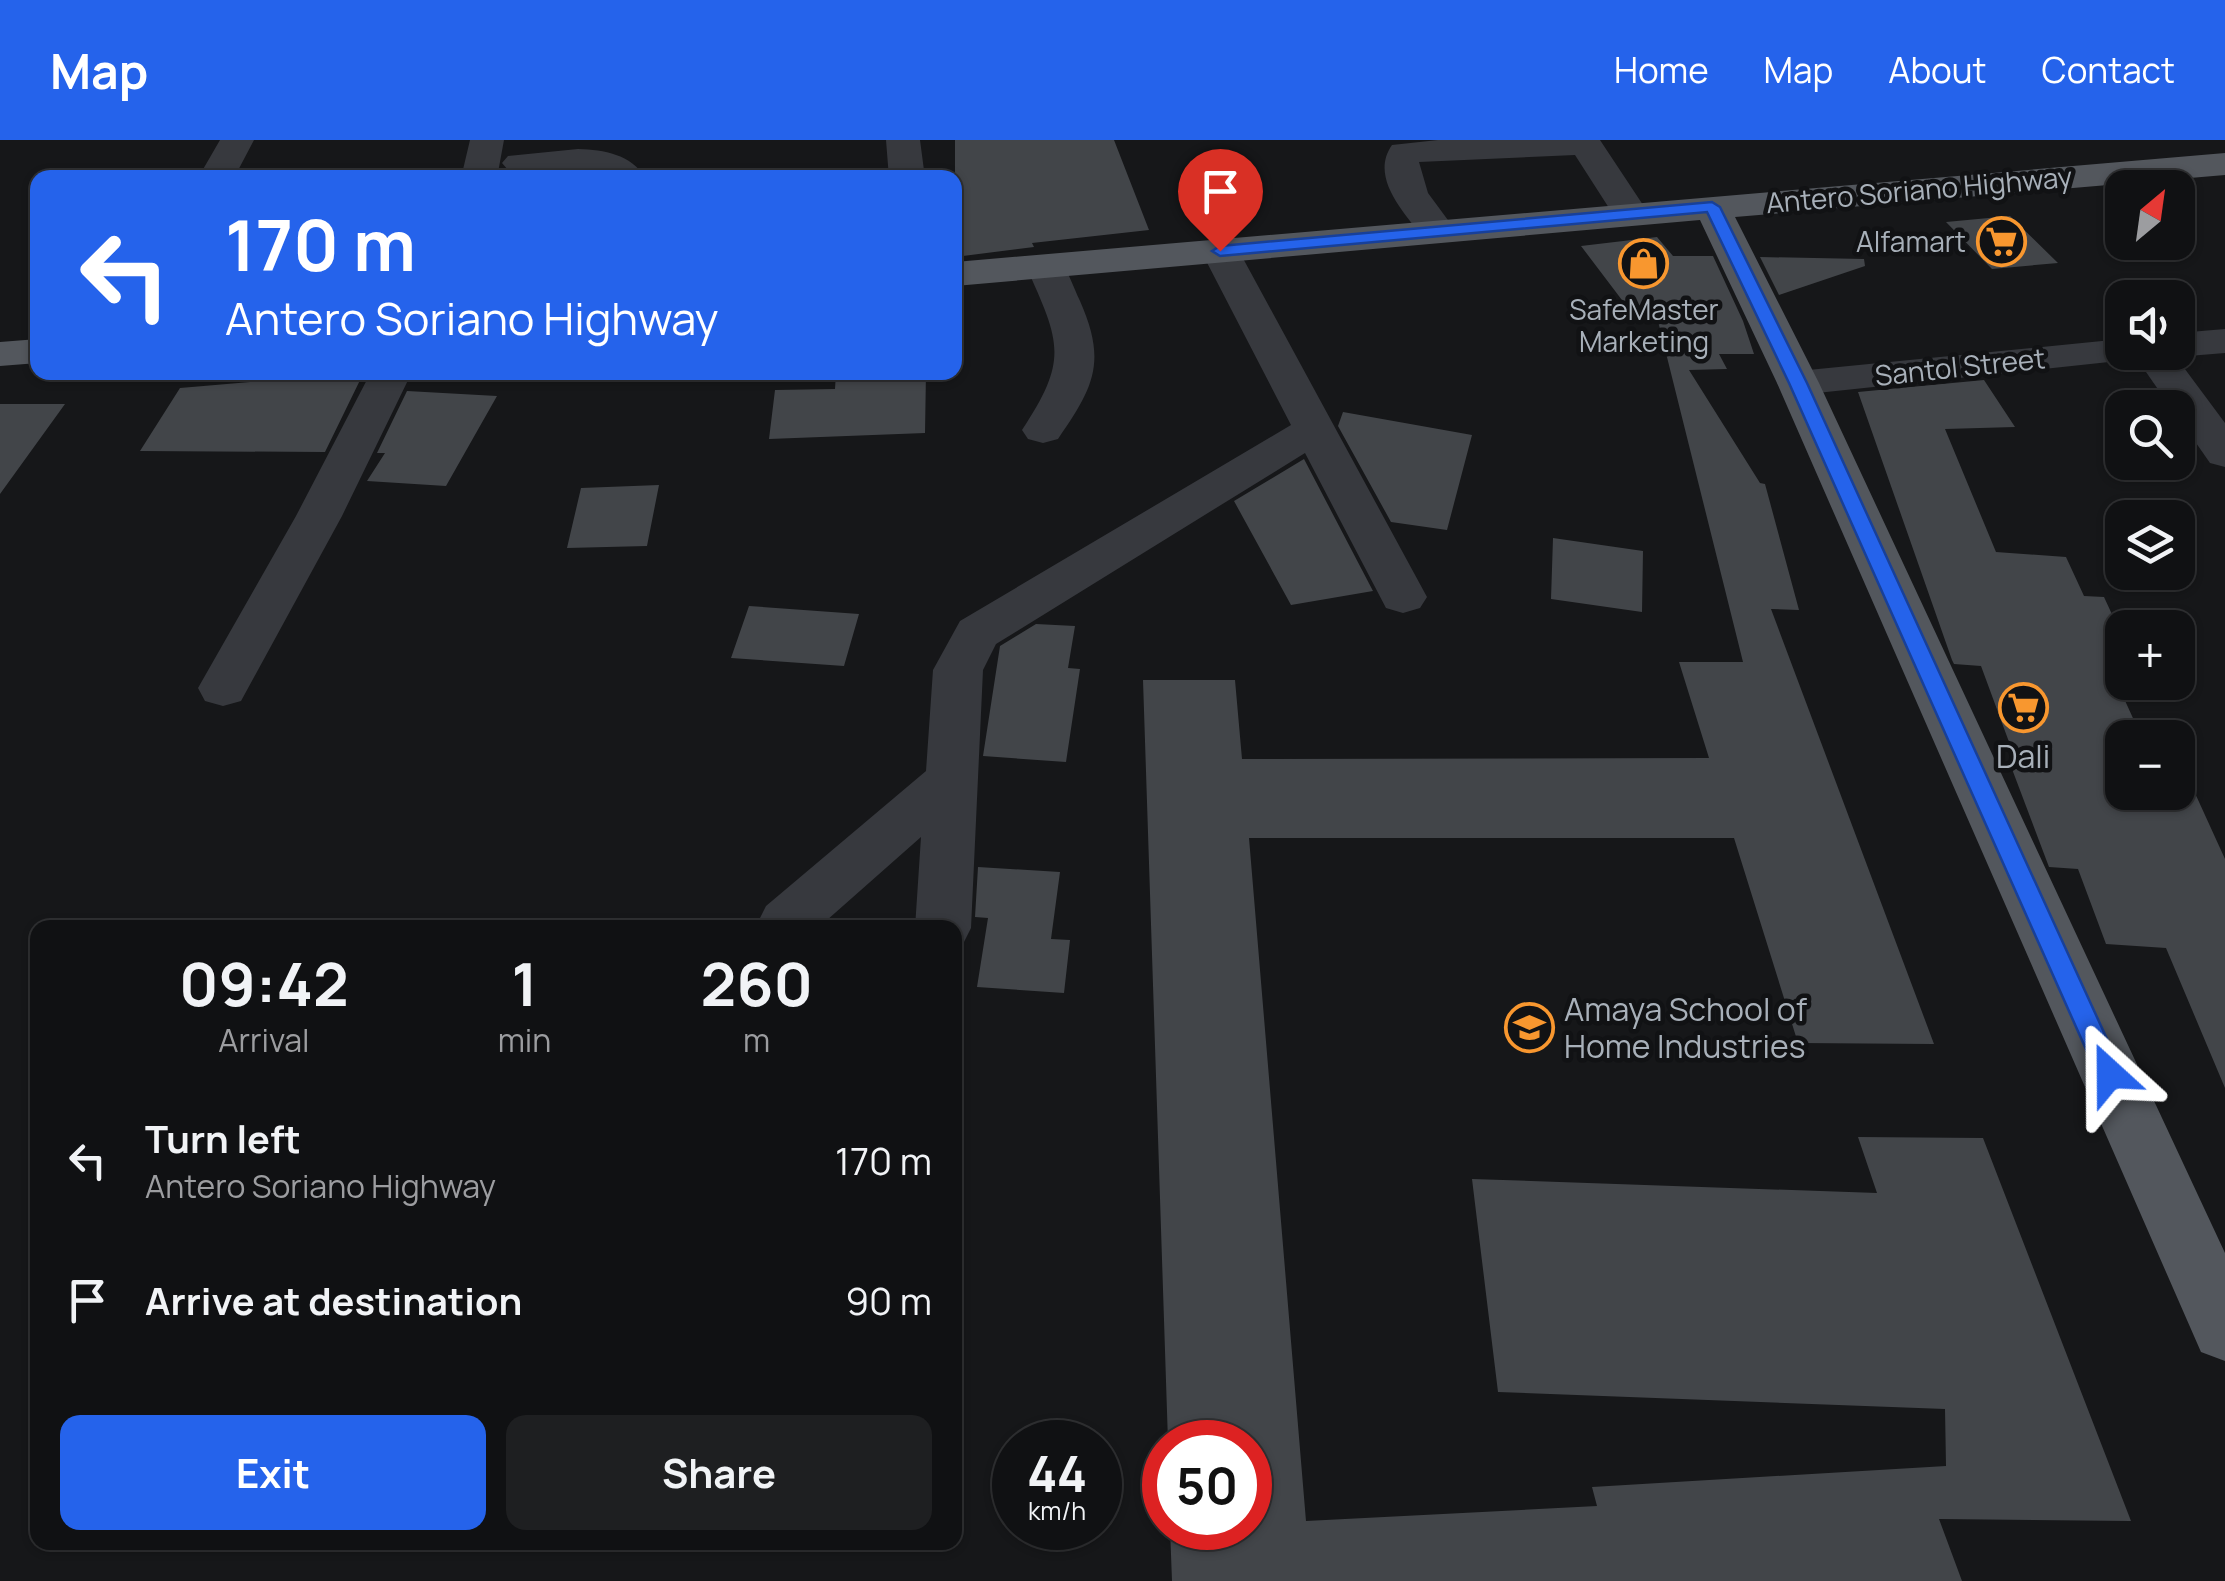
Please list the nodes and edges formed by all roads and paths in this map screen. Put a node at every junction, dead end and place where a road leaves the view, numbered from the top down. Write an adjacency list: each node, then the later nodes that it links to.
1 (237, 140): 9 (street)
2 (488, 140): 10 (street)
3 (903, 140): 12 (street)
4 (1584, 142): 5 (street); 14 (street)
5 (1468, 144): 6 (street)
6 (1400, 146): 15 (street)
7 (520, 163): 11 (street)
8 (2225, 164): 13 (main road, Antero Soriano Highway)
9 (220, 170)
10 (481, 170)
11 (623, 170)
12 (906, 170)
13 (1712, 207): 14 (main road, Antero Soriano Highway); 24 (main road)
14 (1631, 214): 15 (main road, Antero Soriano Highway)
15 (1436, 231): 16 (main road, Antero Soriano Highway)
16 (1220, 251): 17 (main road, Antero Soriano Highway); 25 (street)
17 (1046, 266): 18 (main road, Antero Soriano Highway); 26 (street)
18 (962, 273)
19 (2225, 341): 20 (street)
20 (2195, 344)
21 (2105, 353): 24 (street, Santol Street)
22 (2165, 370): 27 (street)
23 (388, 380): 29 (street)
24 (1798, 383): 33 (main road)
25 (1314, 429): 28 (street); 30 (street)
26 (1042, 430)
27 (2225, 453)
28 (1403, 596)
29 (224, 688)
30 (954, 777): 31 (street); 32 (street)
31 (788, 920)
32 (944, 920)
33 (2225, 1328)

